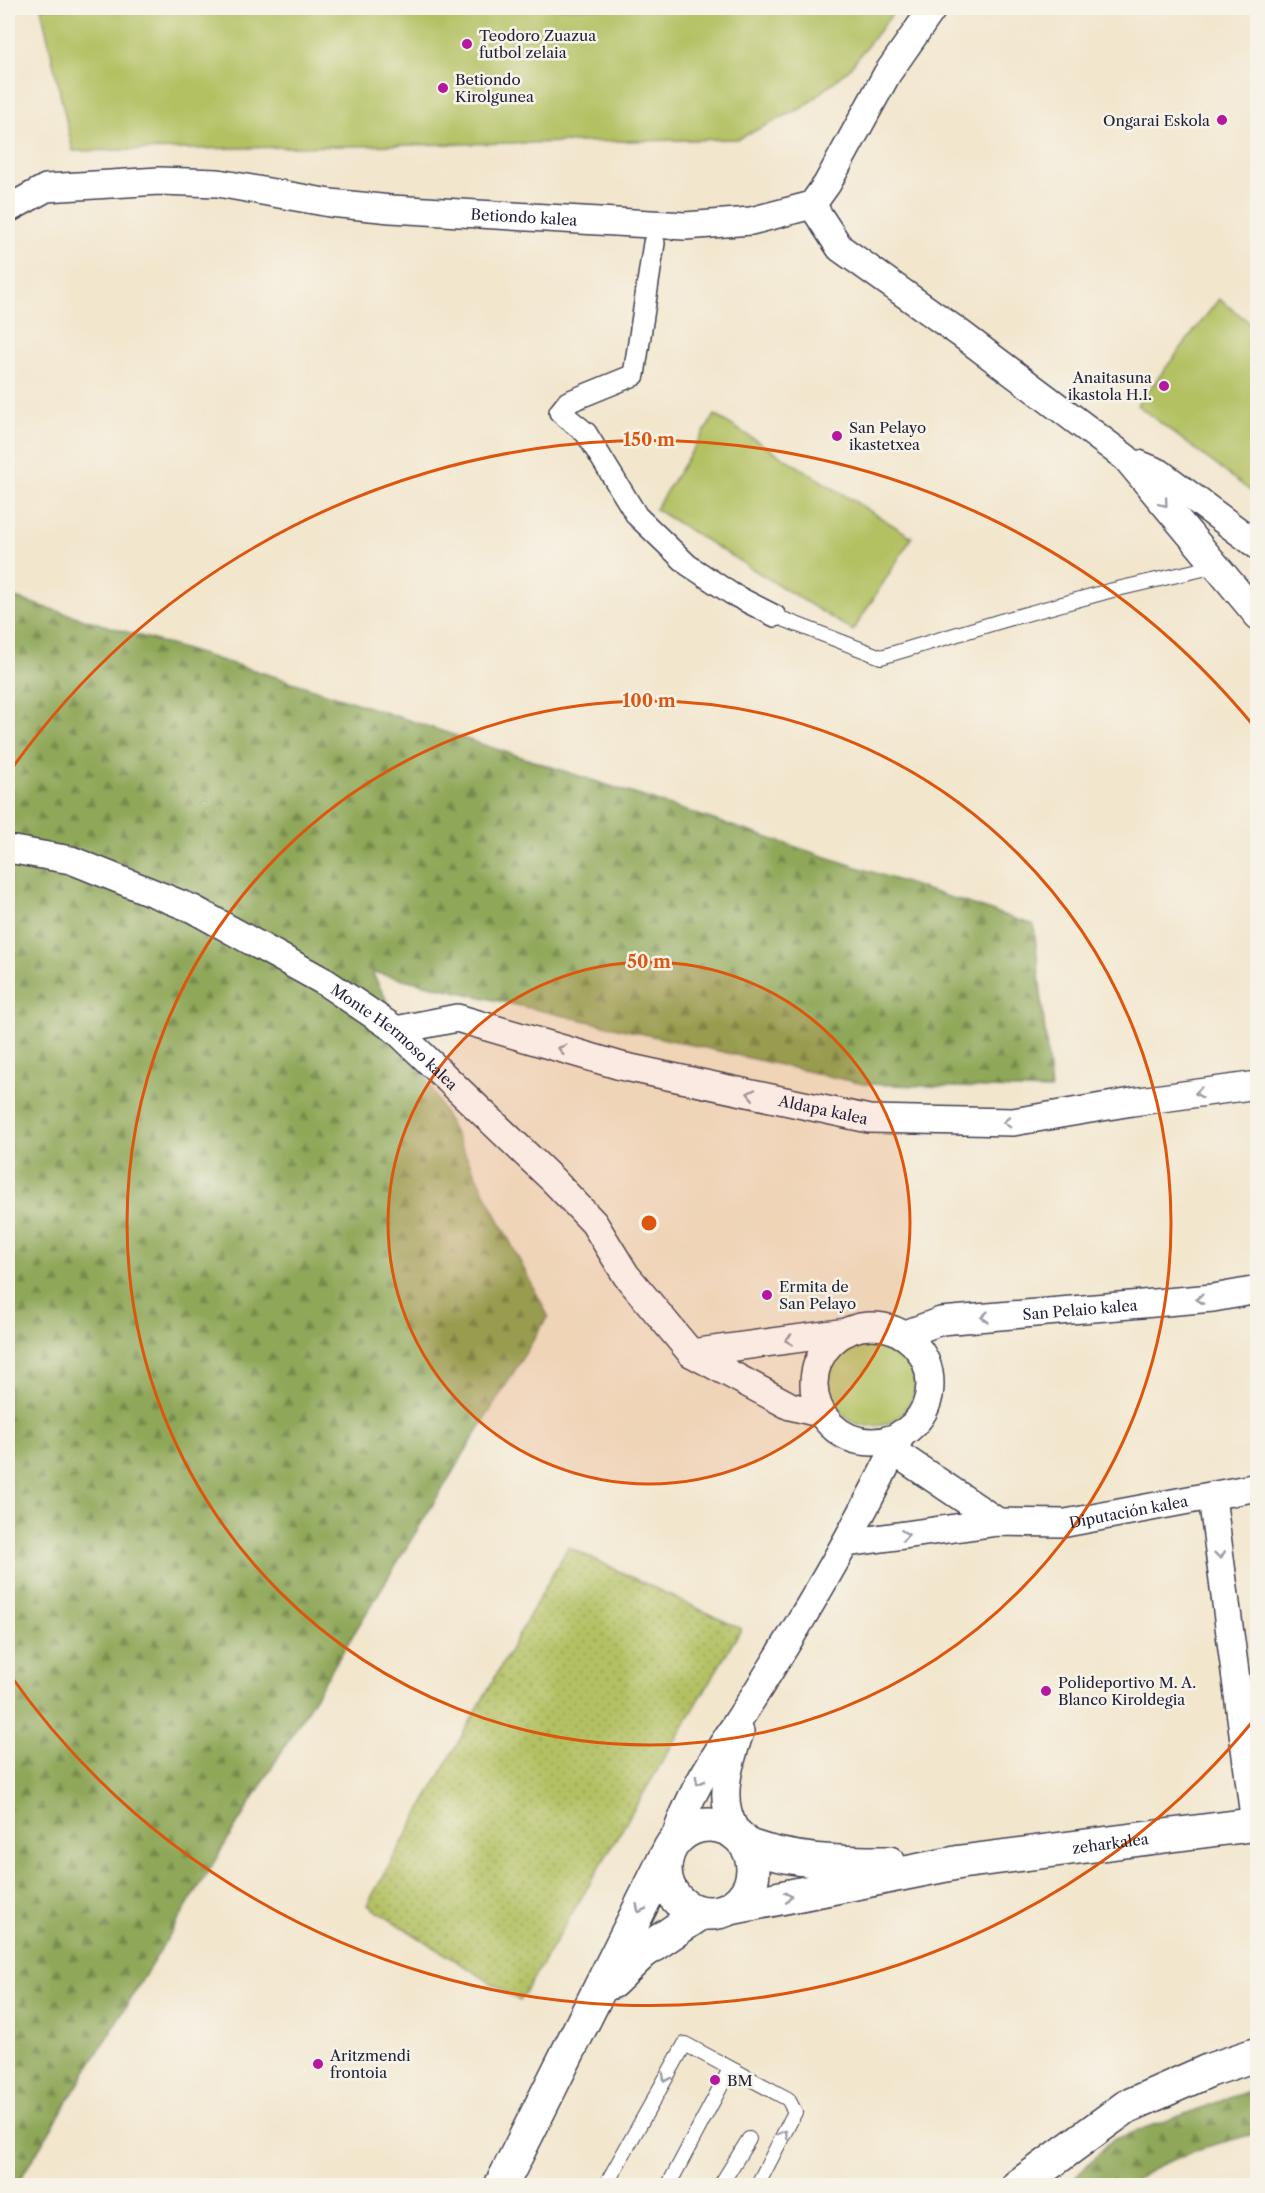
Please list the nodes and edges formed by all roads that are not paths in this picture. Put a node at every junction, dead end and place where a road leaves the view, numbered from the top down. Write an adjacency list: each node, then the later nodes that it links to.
1 (933, 8): 2 (street)
2 (812, 205): 3 (street, Betiondo kalea); 5 (street)
3 (8, 209)
4 (654, 243): 8 (street)
5 (1126, 458): 6 (street); 7 (street, one-way to 7)
6 (1257, 546)
7 (1216, 566): 8 (lane); 9 (street)
8 (775, 616)
9 (1257, 616)
10 (8, 849): 11 (street, Monte Hermoso kalea)
11 (396, 1030): 12 (street, Aldapa kalea, one-way to 11); 16 (street, Monte Hermoso kalea)
12 (1257, 1085)
13 (1257, 1290): 15 (street, San Pelaio kalea, one-way to 15)
14 (846, 1332): 15 (street); 16 (street, one-way to 16); 17 (street)
15 (903, 1335): 18 (street)
16 (691, 1353): 17 (street, Monte Hermoso kalea)
17 (822, 1414): 18 (street)
18 (898, 1442): 21 (street); 22 (street)
19 (1257, 1487): 20 (street, Diputación kalea)
20 (1212, 1497): 21 (street, Diputación kalea); 24 (street, one-way to 24)
21 (998, 1522): 22 (street, Diputación kalea, one-way to 21)
22 (847, 1543): 23 (street)
23 (754, 1697): 25 (street); 26 (street, one-way to 26)
24 (1256, 1824): 27 (street, zeharkalea)
25 (741, 1840): 26 (street); 27 (street, zeharkalea); 28 (street)
26 (670, 1850): 28 (street); 29 (street, one-way to 29)
27 (961, 1862): 28 (street, zeharkalea, one-way to 27)
28 (716, 1910): 29 (street)
29 (592, 2006): 33 (street)
30 (1257, 2054): 38 (street)
31 (730, 2069): 34 (lane, one-way to 34); 35 (lane); 37 (lane, one-way to 31)
32 (749, 2139): 36 (lane)
33 (501, 2186)
34 (616, 2186)
35 (668, 2186)
36 (720, 2186)
37 (757, 2186)
38 (1018, 2186)

